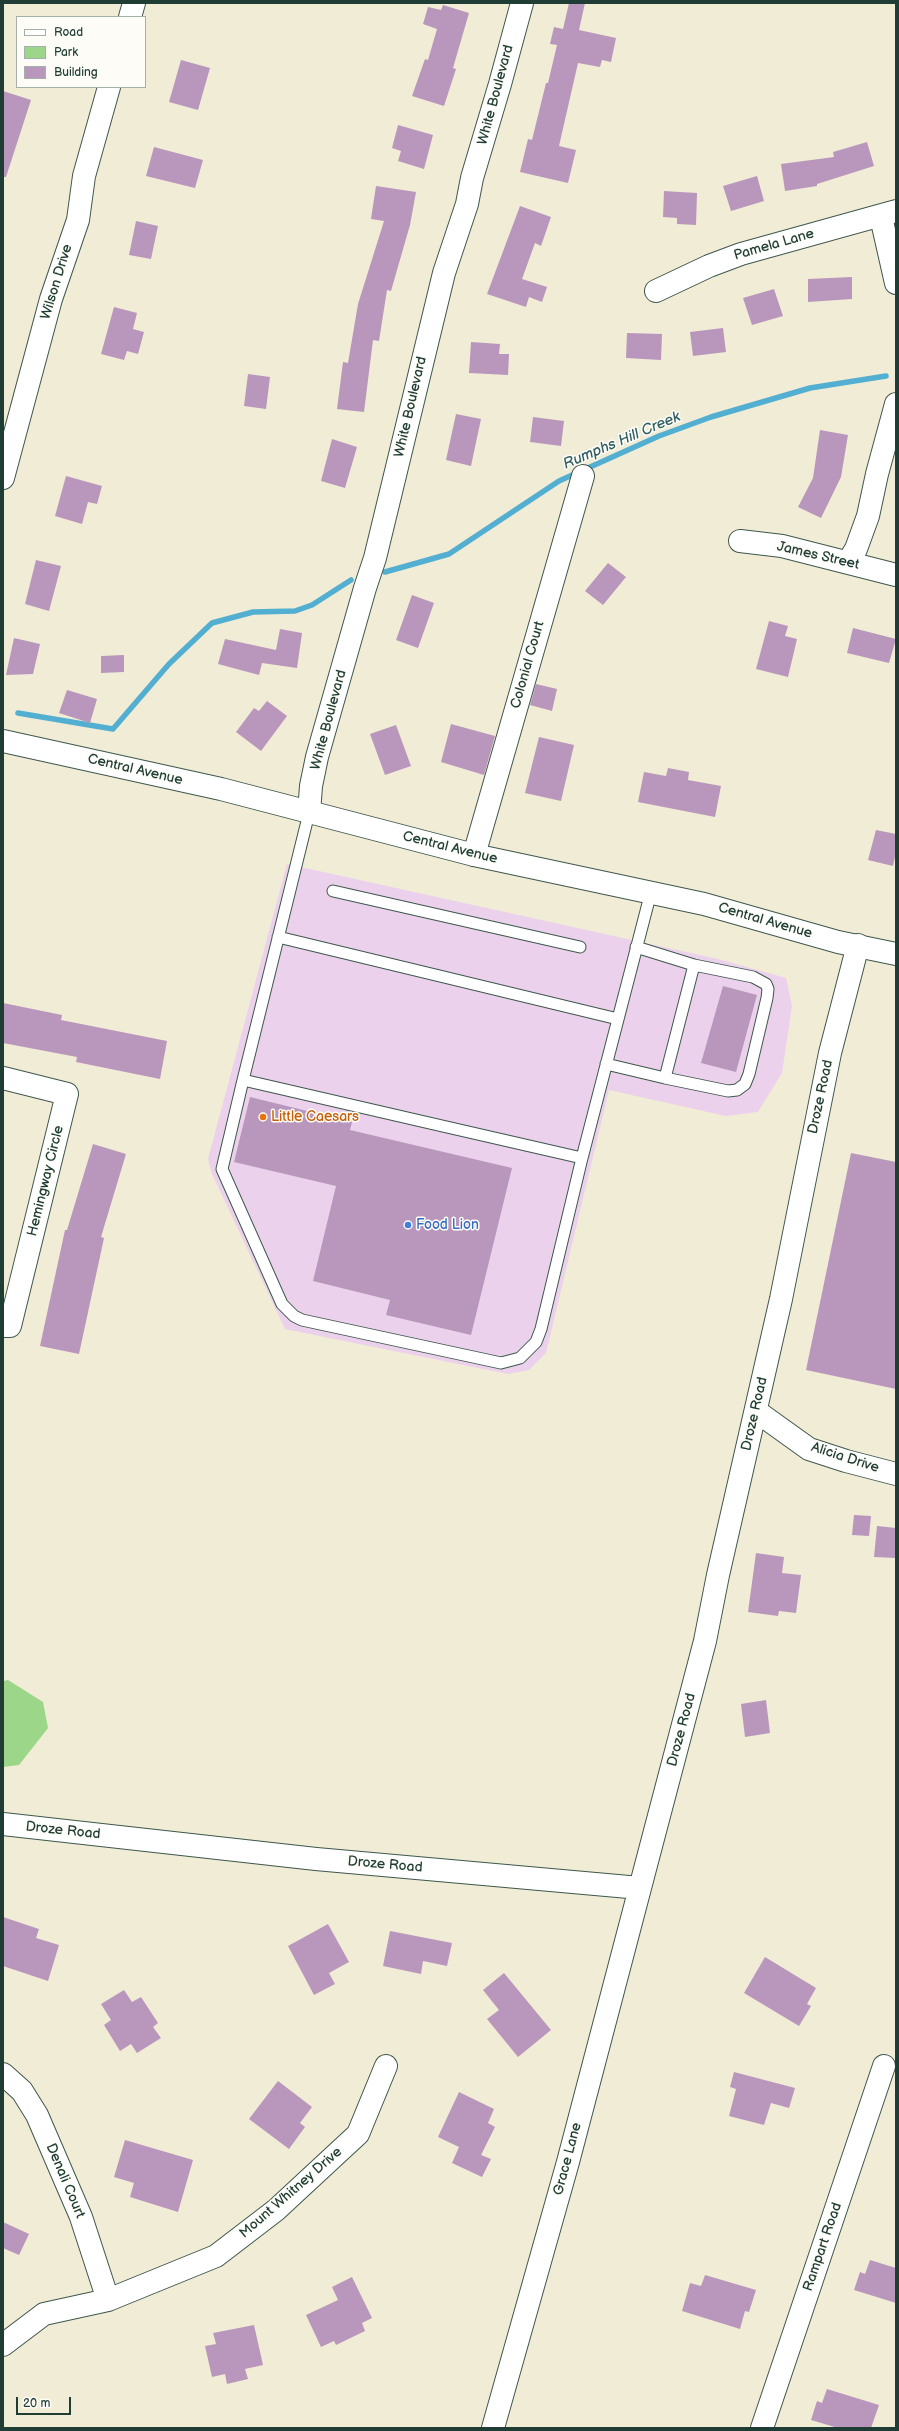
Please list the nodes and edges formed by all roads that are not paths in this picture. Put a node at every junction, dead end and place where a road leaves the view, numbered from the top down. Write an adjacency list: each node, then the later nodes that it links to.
1 (134, 3): 3 (street)
2 (522, 3): 15 (street, White Boulevard)
3 (130, 16)
4 (109, 88): 10 (street, Wilson Drive)
5 (889, 214): 6 (street); 7 (street, Pamela Lane)
6 (896, 283)
7 (656, 291)
8 (896, 404): 12 (street)
9 (583, 476): 16 (street, Colonial Court)
10 (3, 478)
11 (740, 541): 12 (street, James Street)
12 (848, 562): 13 (street, James Street)
13 (896, 575)
14 (3, 741): 15 (street, Central Avenue)
15 (309, 813): 16 (street, Central Avenue); 19 (lane)
16 (474, 855): 18 (street, Central Avenue)
17 (333, 891): 21 (lane)
18 (650, 892): 20 (street, Central Avenue); 22 (lane)
19 (278, 937): 25 (lane); 29 (lane)
20 (858, 945): 23 (street, Central Avenue); 32 (street, Droze Road)
21 (580, 947)
22 (636, 948): 24 (lane); 25 (lane)
23 (896, 954)
24 (694, 965): 28 (lane); 28 (lane)
25 (618, 1019): 26 (lane)
26 (606, 1064): 28 (lane); 30 (lane)
27 (3, 1078): 31 (street, Hemingway Circle)
28 (665, 1078)
29 (243, 1080): 30 (lane); 30 (lane)
30 (582, 1158)
31 (3, 1326)
32 (756, 1411): 33 (street, Alicia Drive); 35 (street, Droze Road)
33 (896, 1474)
34 (3, 1824): 35 (street, Droze Road)
35 (640, 1888): 41 (street, Grace Lane)
36 (386, 2066): 39 (street, Mount Whitney Drive)
37 (884, 2066): 42 (street, Rampart Road)
38 (3, 2074): 39 (street, Denali Court)
39 (108, 2300): 40 (street, Mount Whitney Drive)
40 (3, 2345)
41 (493, 2428)
42 (762, 2428)

